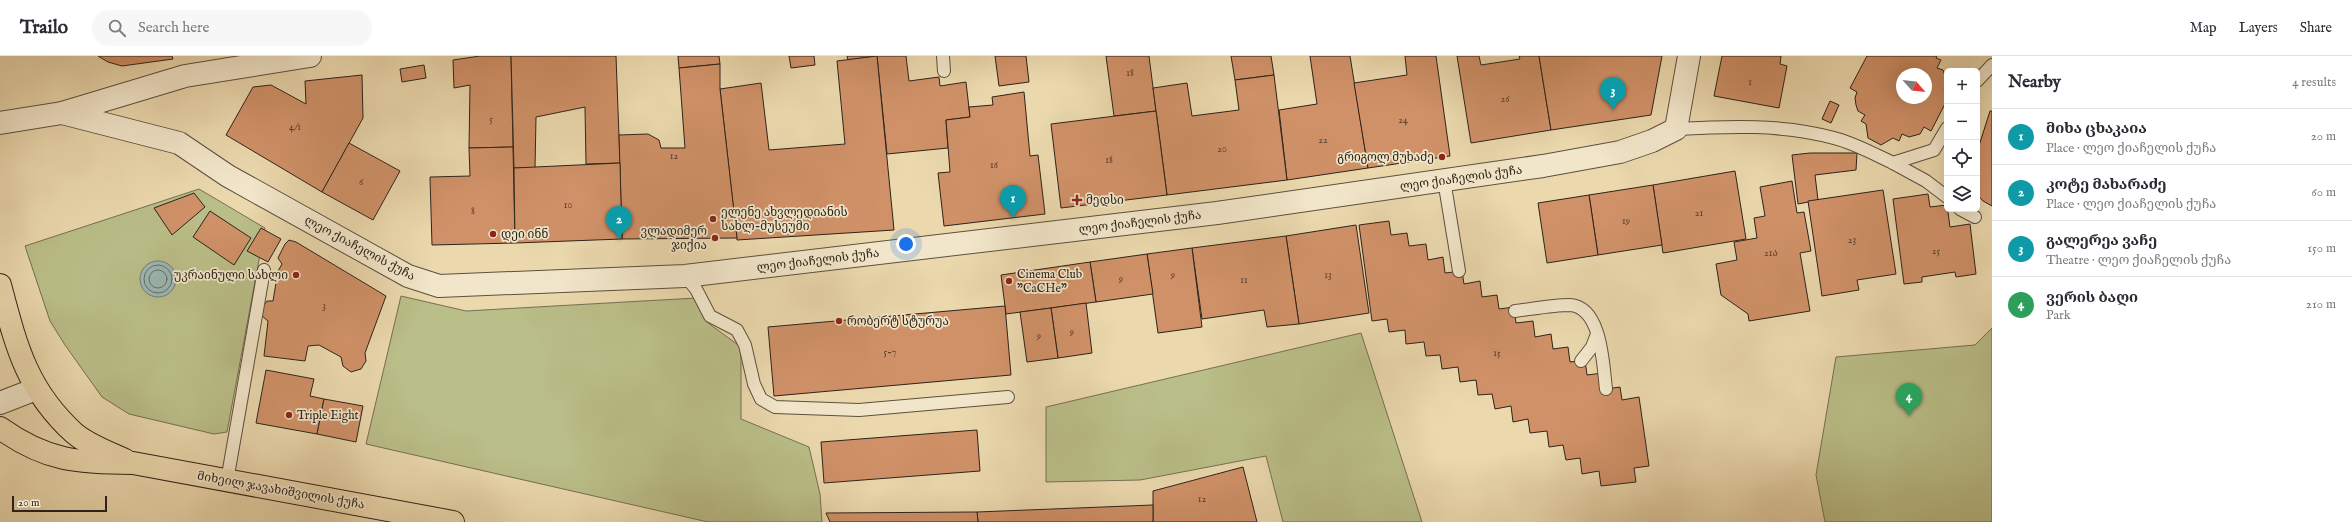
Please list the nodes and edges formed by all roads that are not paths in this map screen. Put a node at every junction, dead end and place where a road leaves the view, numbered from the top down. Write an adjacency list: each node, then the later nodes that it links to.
1 (310, 56): 7 (street)
2 (943, 56): 5 (lane)
3 (1689, 56): 9 (street)
4 (1992, 65): 6 (lane)
5 (944, 71)
6 (1980, 78)
7 (62, 113): 8 (street); 18 (street, ლეო ქიაჩელის ქუჩა)
8 (0, 122)
9 (1676, 129): 11 (lane); 12 (street, ლეო ქიაჩელის ქუჩა)
10 (1944, 133): 11 (lane)
11 (1893, 163): 13 (lane)
12 (1444, 180): 17 (lane); 18 (street, ლეო ქიაჩელის ქუჩა)
13 (1944, 195)
14 (1966, 212): 15 (lane)
15 (1975, 217)
16 (264, 270): 29 (lane)
17 (1459, 271)
18 (685, 276): 25 (lane)
19 (0, 285): 24 (main road, მიხეილ ჯავახიშვილის ქუჩა)
20 (1515, 311): 21 (lane)
21 (1597, 334): 22 (lane); 23 (lane)
22 (1581, 361)
23 (1606, 388)
24 (36, 389): 26 (street); 28 (main road, მიხეილ ჯავახიშვილის ქუჩა)
25 (1008, 397)
26 (0, 403)
27 (0, 428): 28 (main road, მიხეილ ჯავახიშვილის ქუჩა)
28 (133, 463): 29 (main road, მიხეილ ჯავახიშვილის ქუჩა)
29 (227, 481): 30 (main road, მიხეილ ჯავახიშვილის ქუჩა)
30 (453, 522)

